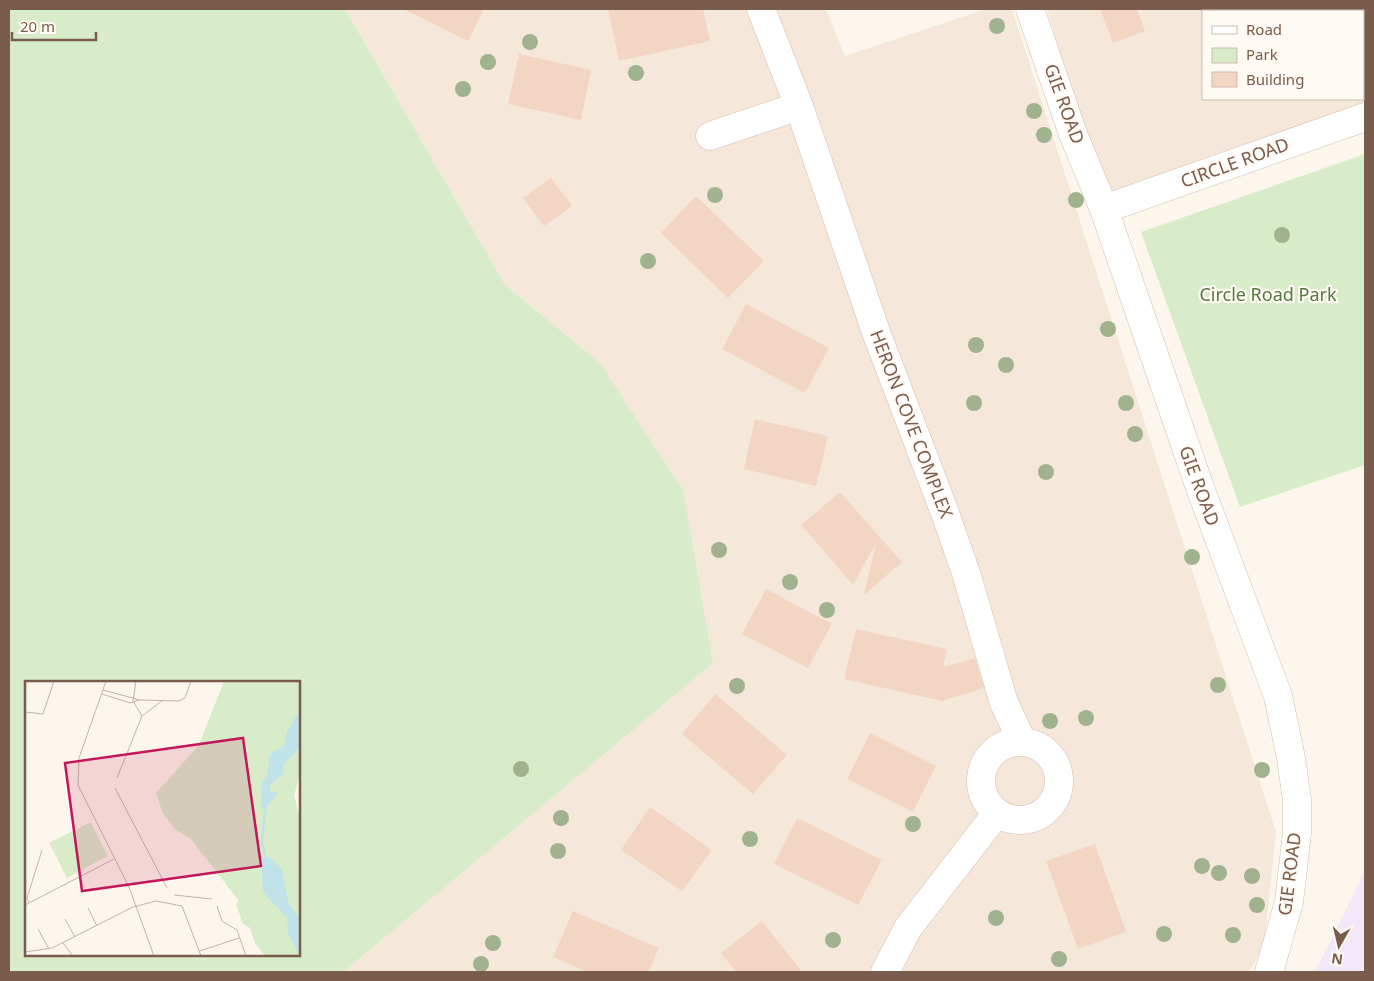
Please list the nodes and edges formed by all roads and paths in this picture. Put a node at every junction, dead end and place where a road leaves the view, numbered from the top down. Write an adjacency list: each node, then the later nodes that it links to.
1 (761, 9): 3 (street, HERON COVE COMPLEX)
2 (1030, 9): 6 (street, GIE ROAD)
3 (799, 106): 5 (street); 7 (street, HERON COVE COMPLEX)
4 (1365, 117): 6 (street, CIRCLE ROAD)
5 (710, 136)
6 (1104, 209): 10 (street, GIE ROAD)
7 (1022, 741): 8 (street); 8 (street)
8 (997, 812): 9 (street)
9 (885, 972)
10 (1268, 972)

